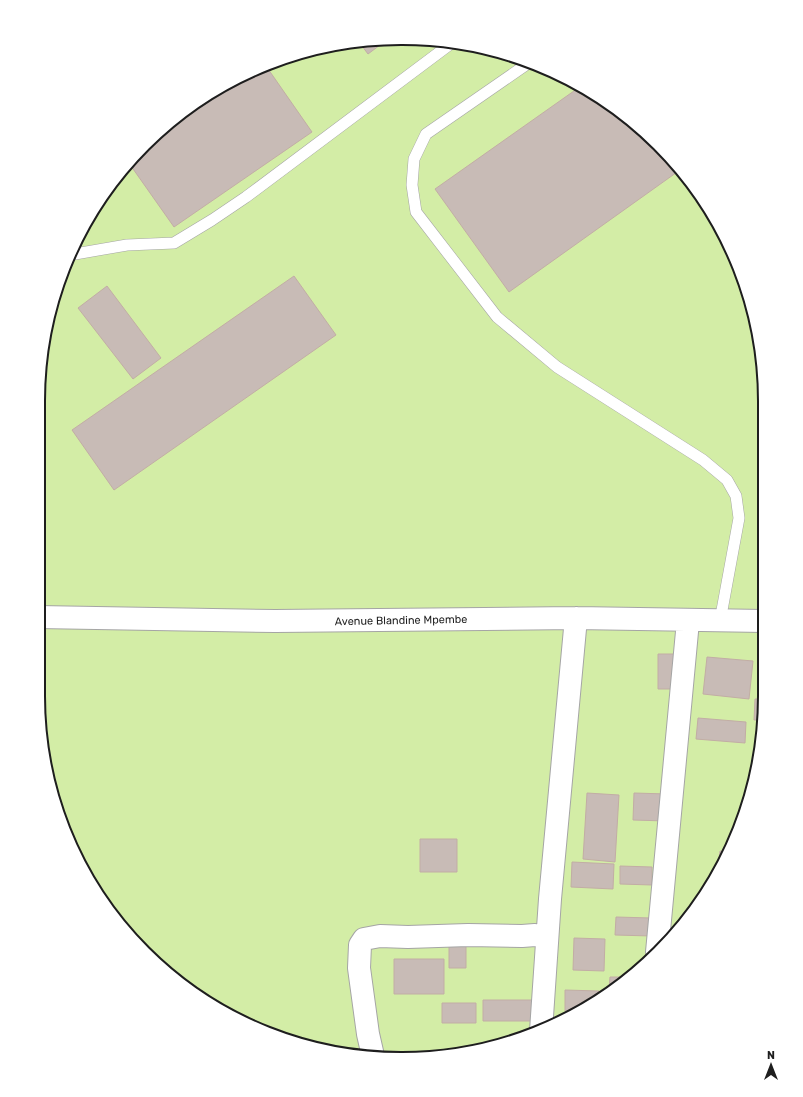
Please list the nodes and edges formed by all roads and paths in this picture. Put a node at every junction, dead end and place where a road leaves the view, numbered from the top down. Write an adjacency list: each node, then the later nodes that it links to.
1 (445, 48): 3 (lane)
2 (523, 67): 7 (lane)
3 (77, 254)
4 (45, 617): 5 (street, Avenue Blandine Mpembe)
5 (576, 618): 6 (street, Avenue Blandine Mpembe); 9 (street)
6 (688, 621): 7 (street, Avenue Blandine Mpembe); 10 (street)
7 (720, 621): 8 (street, Avenue Blandine Mpembe)
8 (758, 621)
9 (547, 936): 11 (street); 12 (street)
10 (657, 945)
11 (542, 1023)
12 (372, 1050)

